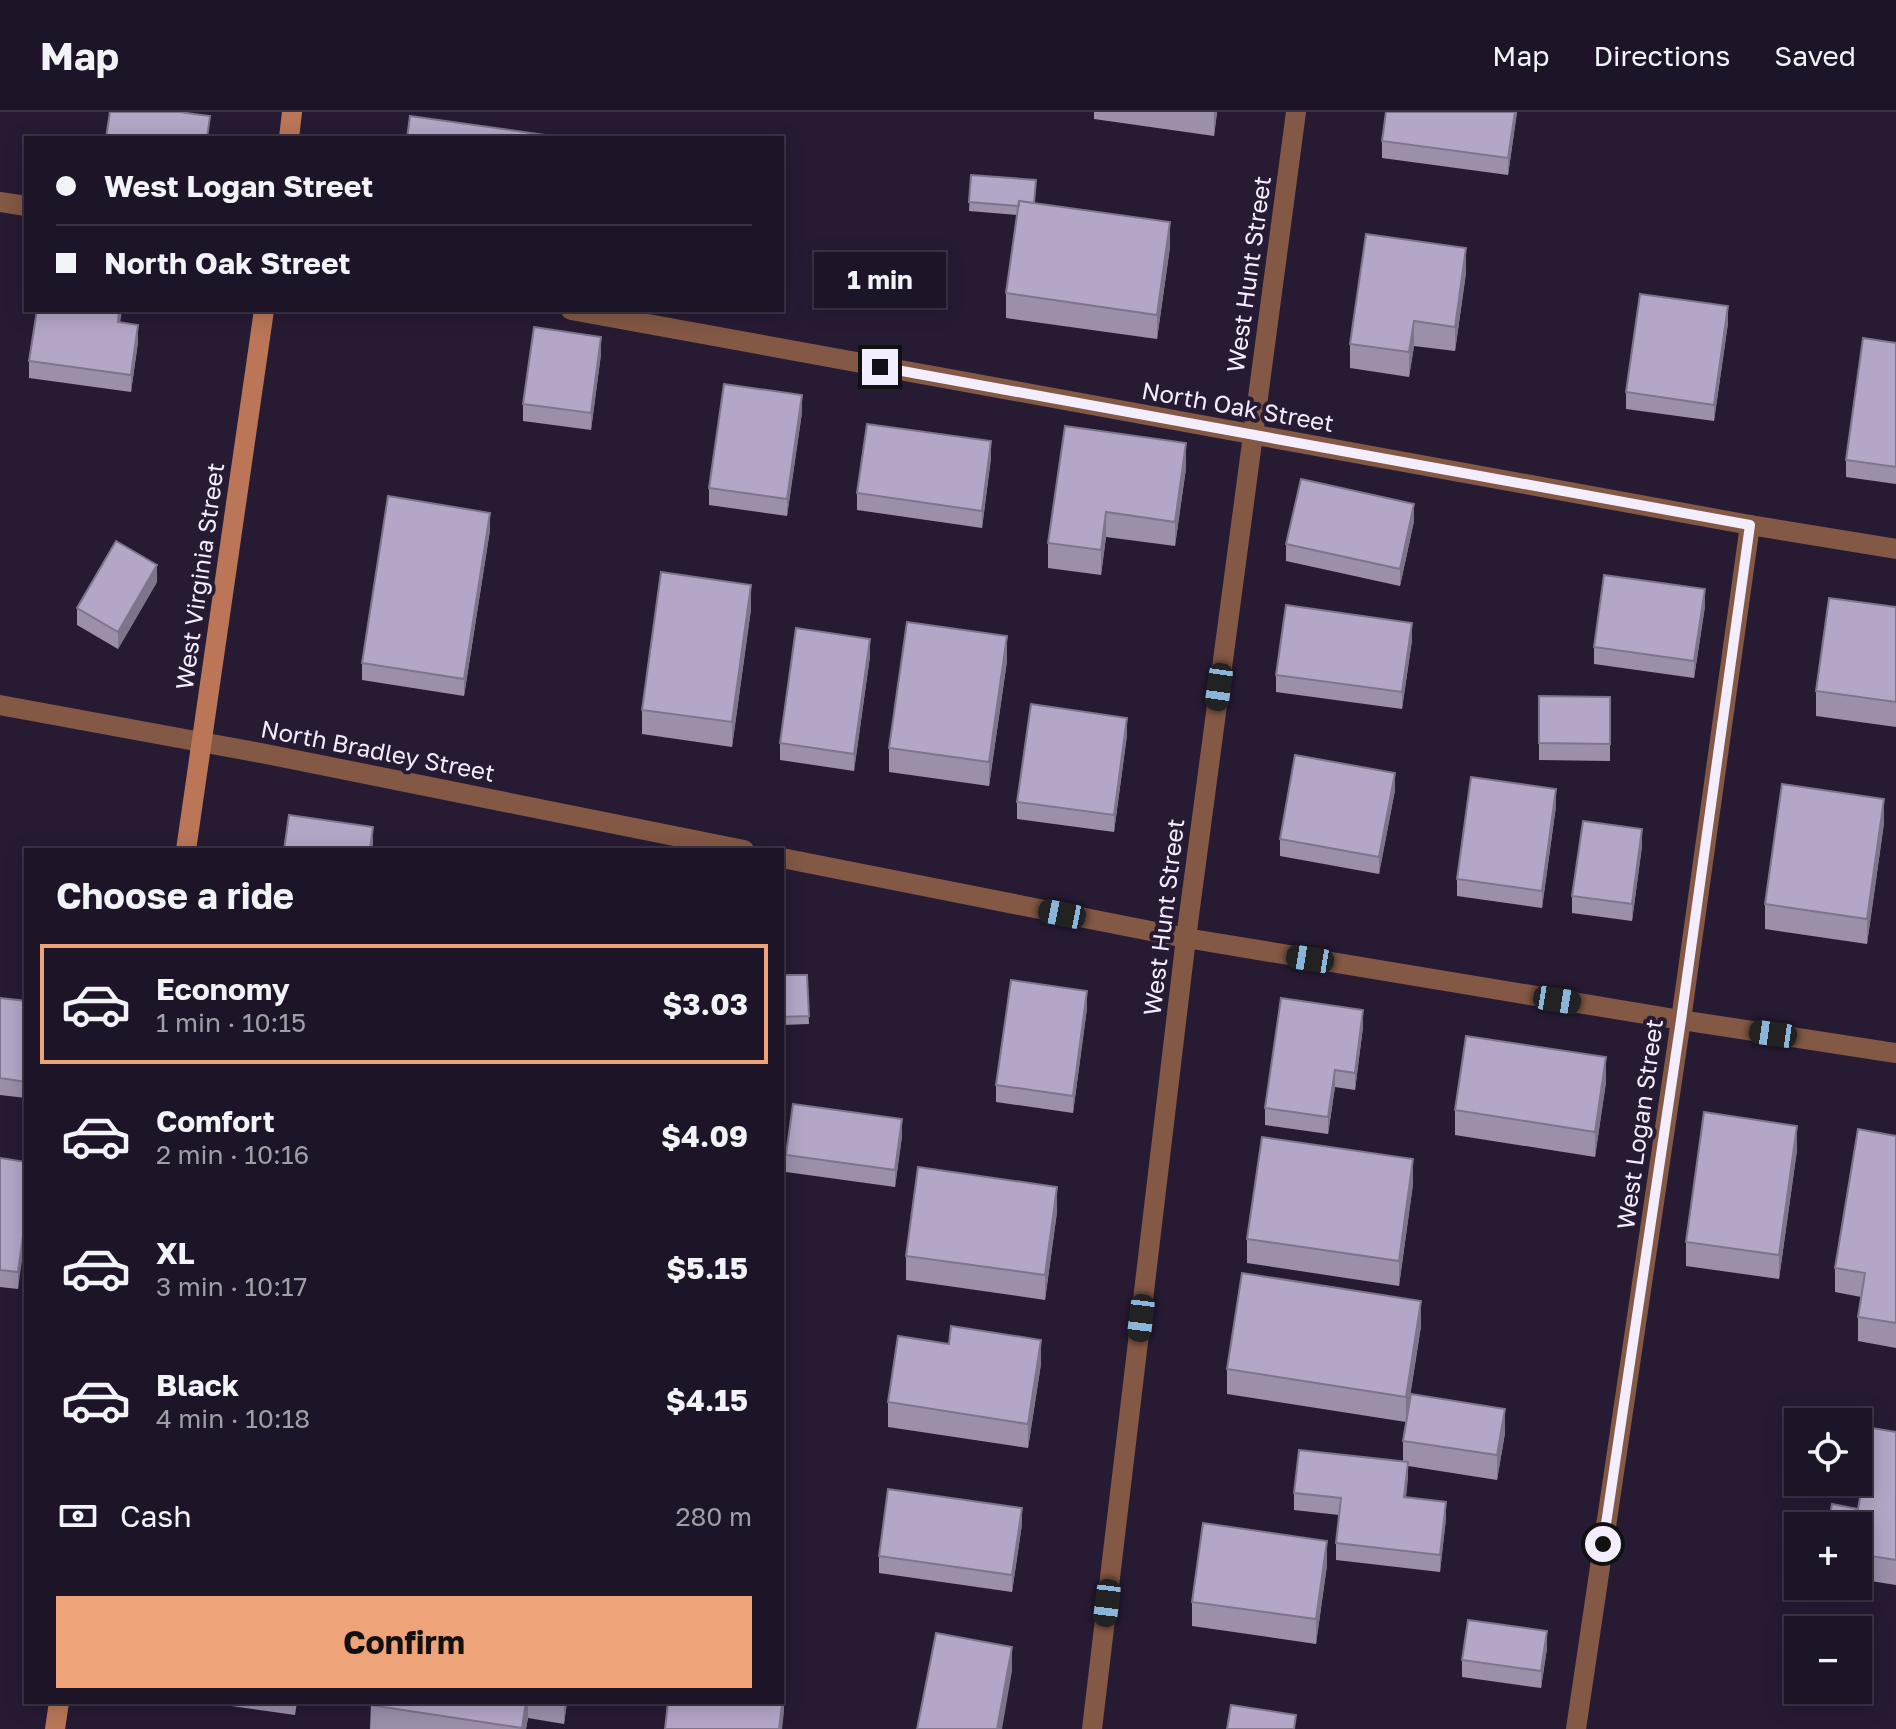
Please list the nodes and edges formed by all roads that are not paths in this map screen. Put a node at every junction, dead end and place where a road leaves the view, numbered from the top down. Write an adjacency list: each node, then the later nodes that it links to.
1 (292, 112): 3 (main road)
2 (1296, 112): 8 (street, West Hunt Street)
3 (289, 136)
4 (0, 202): 5 (street)
5 (24, 206)
6 (264, 312): 12 (main road, West Virginia Street)
7 (582, 312): 8 (street, North Oak Street)
8 (1252, 435): 9 (street, North Oak Street); 16 (street, West Hunt Street)
9 (1750, 525): 10 (street, North Oak Street); 17 (street, West Logan Street)
10 (1896, 549)
11 (0, 705): 12 (street, North Bradley Street)
12 (202, 742): 13 (main road, West Virginia Street); 14 (street, North Bradley Street)
13 (186, 848)
14 (734, 848)
15 (784, 858): 16 (street)
16 (1186, 938): 17 (street); 21 (street, West Hunt Street)
17 (1681, 1020): 18 (street); 22 (street, West Logan Street)
18 (1896, 1053)
19 (59, 1704): 20 (main road)
20 (55, 1729)
21 (1092, 1729)
22 (1576, 1729)

